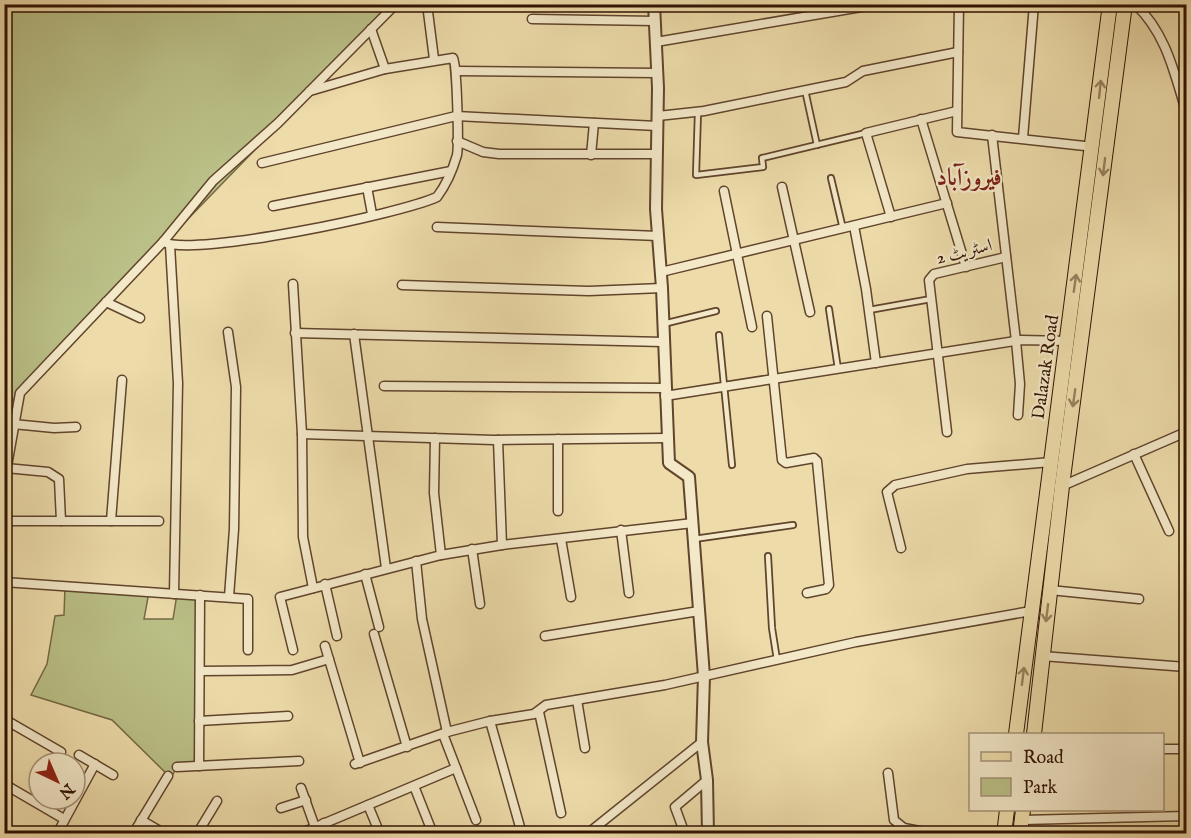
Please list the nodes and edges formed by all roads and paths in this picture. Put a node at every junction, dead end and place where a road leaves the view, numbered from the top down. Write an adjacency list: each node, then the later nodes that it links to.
1 (396, 4): 12 (street)
2 (427, 4): 15 (street)
3 (654, 4): 11 (street)
4 (879, 4): 13 (street)
5 (959, 4): 14 (street)
6 (1034, 4): 30 (street)
7 (1110, 4): 33 (main road, Dalazak Road, one-way to 7)
8 (1125, 4): 73 (main road, Dalazak Road, one-way to 73)
9 (1135, 4): 22 (street)
10 (532, 19): 11 (street)
11 (655, 21): 13 (street)
12 (371, 29): 16 (street); 20 (street)
13 (656, 42): 18 (street)
14 (958, 52): 19 (street); 21 (street)
15 (434, 59): 16 (street); 17 (street)
16 (385, 69): 20 (street)
17 (457, 71): 18 (street); 24 (street)
18 (657, 73): 26 (street)
19 (805, 90): 23 (street); 32 (lane)
20 (309, 91): 51 (street)
21 (957, 111): 25 (street); 29 (street)
22 (1186, 111)
23 (698, 112): 26 (street); 32 (lane)
24 (456, 116): 27 (street); 31 (street); 36 (street)
25 (921, 119): 28 (street); 42 (street)
26 (657, 121): 27 (street); 34 (street)
27 (594, 123): 35 (street)
28 (866, 133): 32 (lane); 45 (street)
29 (992, 135): 30 (street); 53 (street)
30 (1023, 138): 33 (street)
31 (458, 141): 35 (street); 37 (street)
32 (817, 145)
33 (1094, 147): 75 (main road, Dalazak Road, one-way to 33)
34 (657, 154): 35 (street); 49 (street)
35 (591, 155)
36 (262, 163)
37 (451, 171): 39 (street); 44 (street)
38 (831, 178): 48 (lane)
39 (367, 187): 43 (street); 44 (street)
40 (782, 187): 50 (street)
41 (724, 191): 52 (street)
42 (947, 203): 45 (street); 54 (street)
43 (273, 206)
44 (372, 214): 51 (street)
45 (891, 217): 46 (street)
46 (854, 226): 48 (street); 62 (street)
47 (437, 227): 49 (street)
48 (843, 229): 50 (street)
49 (658, 236): 55 (street)
50 (795, 241): 52 (street); 64 (street)
51 (166, 244): 60 (street); 127 (street)
52 (737, 254): 55 (street); 68 (street)
53 (1006, 257): 54 (street, اسٹریٹ 2); 74 (street)
54 (966, 267): 59 (street, اسٹریٹ 2)
55 (661, 272): 58 (street)
56 (293, 284): 70 (street)
57 (402, 285): 58 (street)
58 (662, 288): 67 (street)
59 (931, 299): 62 (lane); 77 (street)
60 (106, 303): 66 (street); 86 (street)
61 (829, 309): 79 (lane)
62 (869, 310): 78 (street)
63 (716, 311): 67 (lane)
64 (810, 312)
65 (767, 316): 80 (street)
66 (140, 318)
67 (663, 324): 76 (street)
68 (752, 327)
69 (228, 332): 129 (street)
70 (295, 333): 71 (street); 89 (street)
71 (354, 334): 76 (street); 91 (street)
72 (719, 335): 83 (lane)
73 (1082, 340): 75 (main road); 101 (main road, Dalazak Road, one-way to 101)
74 (1016, 341): 75 (street); 77 (street); 85 (street)
75 (1067, 341): 97 (main road, Dalazak Road)
76 (663, 342): 84 (street)
77 (939, 353): 78 (street); 88 (street)
78 (876, 363): 79 (street)
79 (838, 369): 80 (street)
80 (775, 378): 83 (street); 126 (street)
81 (122, 380): 105 (street)
82 (384, 386): 84 (street)
83 (722, 387): 84 (street); 98 (lane)
84 (665, 392): 93 (street)
85 (1018, 415)
86 (13, 424): 87 (street); 99 (street)
87 (76, 427)
88 (947, 432)
89 (302, 435): 91 (street); 123 (street)
90 (1185, 435): 96 (street)
91 (367, 436): 92 (street); 119 (street)
92 (435, 438): 95 (street); 116 (street)
93 (668, 438): 94 (street); 107 (street)
94 (558, 439): 95 (street); 102 (street)
95 (498, 440): 113 (street)
96 (1134, 454): 101 (street); 110 (street)
97 (1051, 462): 114 (street); 134 (main road, Dalazak Road)
98 (732, 465)
99 (6, 468): 100 (street); 104 (street)
100 (4, 483)
101 (1062, 486): 124 (main road, Dalazak Road)
102 (558, 512)
103 (4, 521): 104 (street)
104 (61, 521): 105 (street)
105 (111, 521): 106 (street)
106 (159, 521)
107 (693, 523): 109 (street); 111 (street)
108 (793, 525): 111 (lane)
109 (621, 530): 112 (street); 125 (street)
110 (1169, 531)
111 (694, 539): 133 (street)
112 (561, 540): 113 (street); 130 (street)
113 (502, 545): 115 (street)
114 (901, 548)
115 (472, 549): 116 (street); 132 (street)
116 (441, 555): 118 (street)
117 (768, 556): 142 (lane)
118 (416, 561): 119 (street); 152 (street)
119 (386, 568): 120 (street)
120 (365, 574): 122 (street); 156 (street)
121 (4, 582): 127 (street)
122 (325, 584): 123 (street); 135 (street)
123 (313, 588): 139 (street)
124 (1050, 590): 131 (street); 140 (main road, Dalazak Road, one-way to 140)
125 (629, 593)
126 (807, 593)
127 (174, 594): 128 (street)
128 (200, 596): 129 (street); 144 (street)
129 (229, 597): 138 (street)
130 (570, 597)
131 (1140, 599)
132 (480, 604)
133 (699, 611): 136 (street); 145 (street)
134 (1031, 611): 142 (street); 153 (main road, Dalazak Road, one-way to 134)
135 (337, 636)
136 (545, 636)
137 (325, 646): 141 (street)
138 (248, 650)
139 (293, 650)
140 (1042, 656): 143 (street); 154 (main road, Dalazak Road)
141 (329, 659): 144 (street); 156 (street)
142 (777, 660): 145 (street)
143 (1186, 667)
144 (200, 671): 150 (street)
145 (704, 676): 146 (street); 155 (street)
146 (577, 700): 147 (street); 157 (street)
147 (539, 712): 151 (street); 179 (street)
148 (288, 716): 150 (street)
149 (4, 719): 160 (street)
150 (200, 721): 164 (street)
151 (490, 721): 152 (street); 195 (street)
152 (445, 733): 156 (street); 166 (street)
153 (1016, 733)
154 (1034, 733)
155 (702, 742): 170 (street); 196 (street)
156 (407, 747)
157 (585, 748)
158 (1164, 749): 159 (street)
159 (1186, 749)
160 (59, 751)
161 (87, 760): 163 (street)
162 (299, 761): 164 (street)
163 (95, 764): 168 (street); 181 (street)
164 (199, 766): 165 (street)
165 (177, 767)
166 (456, 768): 172 (street); 183 (street)
167 (888, 773): 199 (street)
168 (113, 775)
169 (168, 776): 182 (street)
170 (707, 780): 197 (street); 198 (street)
171 (4, 784): 181 (street)
172 (414, 786): 176 (street); 194 (street)
173 (301, 788): 174 (street)
174 (306, 800): 177 (street); 186 (street)
175 (217, 801): 190 (street)
176 (368, 805): 185 (street); 193 (street)
177 (281, 808)
178 (1007, 811): 200 (main road)
179 (561, 813)
180 (1186, 816): 184 (street)
181 (64, 819): 187 (street)
182 (141, 820): 188 (street); 189 (street)
183 (476, 820)
184 (1021, 821)
185 (324, 823): 186 (street); 192 (street)
186 (315, 827): 191 (street)
187 (57, 834)
188 (133, 834)
189 (165, 834)
190 (197, 834)
191 (299, 834)
192 (329, 834)
193 (380, 834)
194 (433, 834)
195 (522, 834)
196 (587, 834)
197 (676, 834)
198 (708, 834)
199 (935, 834)
200 (1004, 834)

